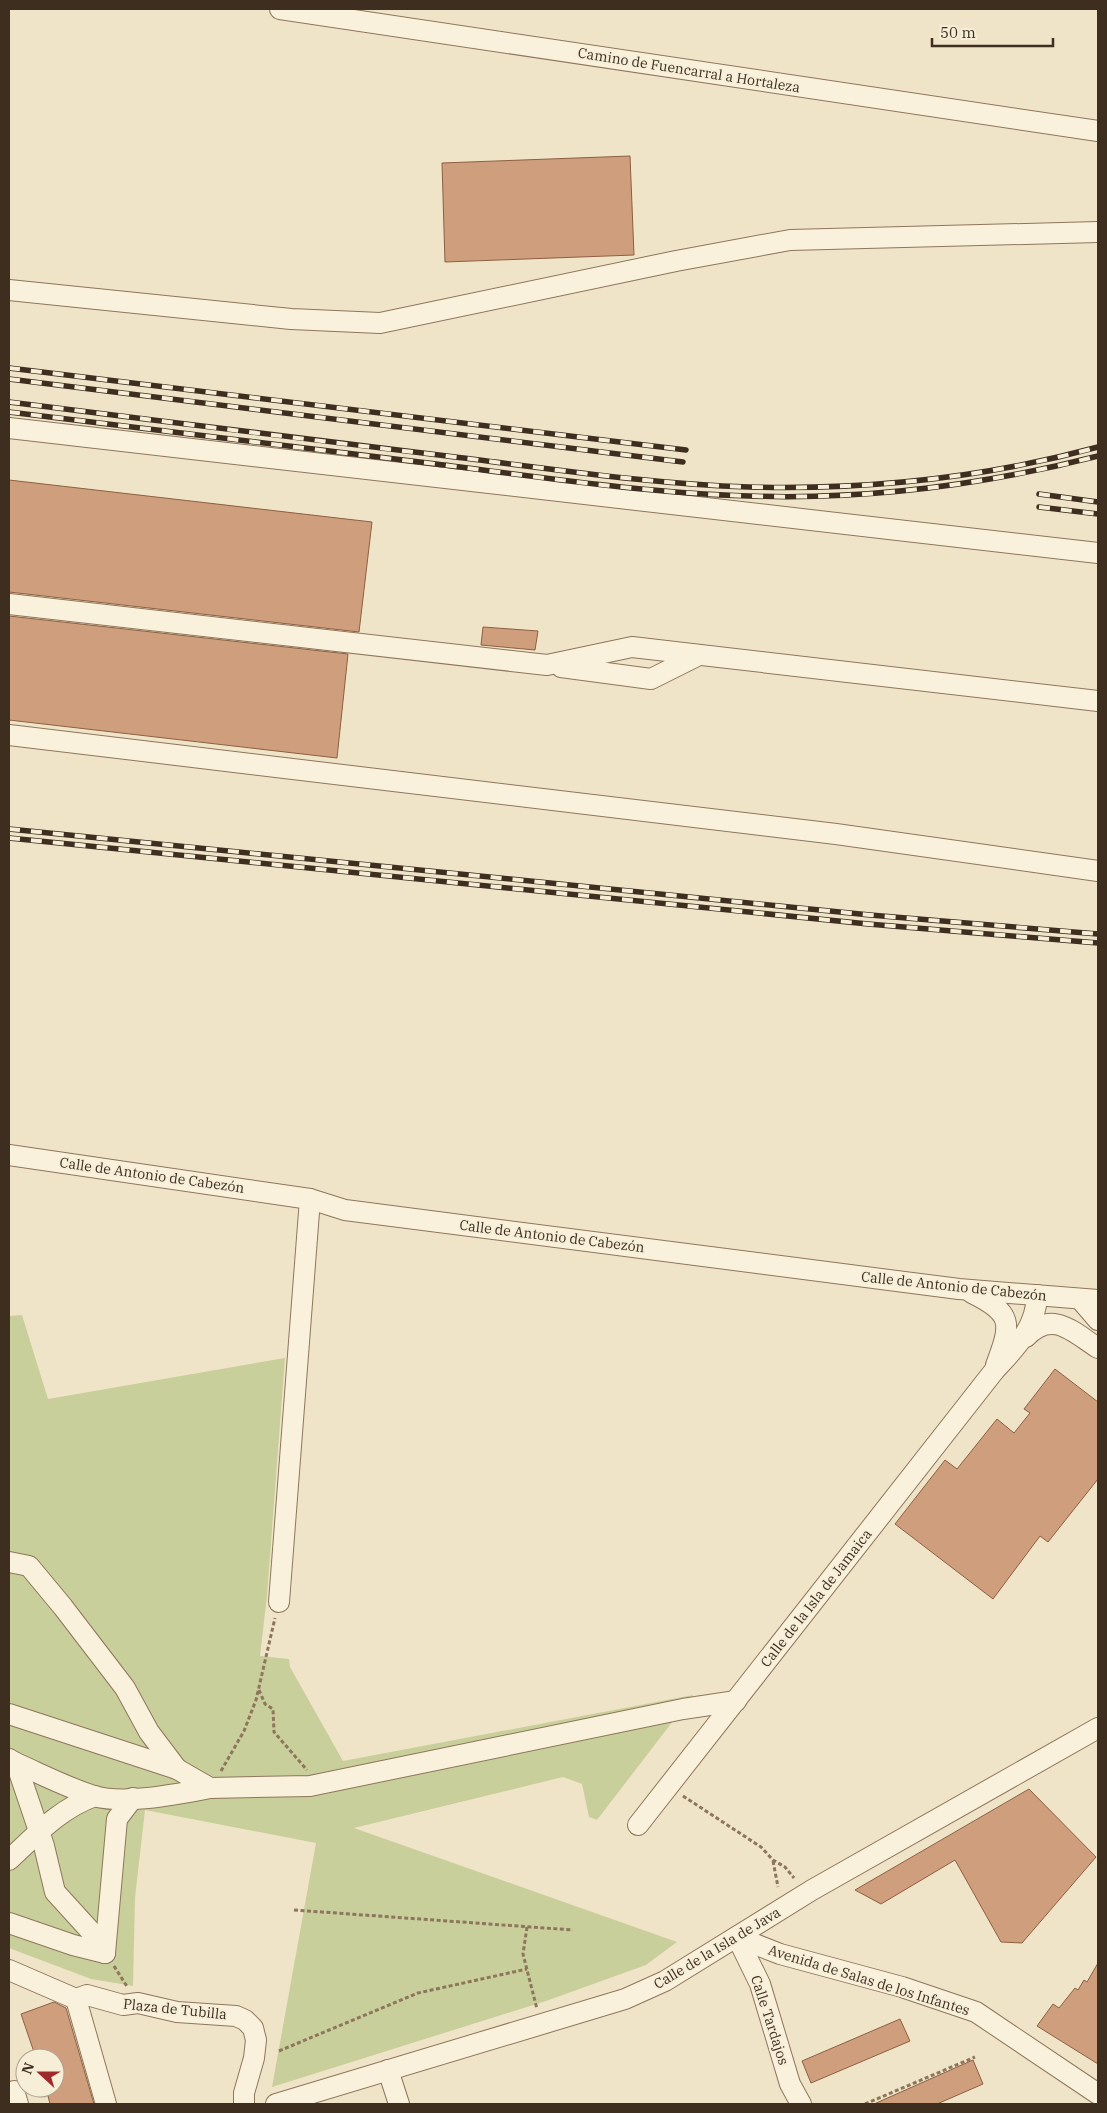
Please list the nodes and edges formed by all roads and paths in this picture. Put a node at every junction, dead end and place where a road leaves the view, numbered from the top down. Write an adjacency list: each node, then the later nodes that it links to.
1 (280, 9): 2 (street, Camino de Fuencarral a Hortaleza)
2 (306, 10): 3 (street, Camino de Fuencarral a Hortaleza)
3 (374, 16): 4 (street, Camino de Fuencarral a Hortaleza)
4 (1098, 131)
5 (1098, 232): 6 (street)
6 (9, 290)
7 (9, 428): 8 (street)
8 (1098, 553)
9 (9, 604): 11 (street)
10 (699, 655): 11 (street); 11 (street); 12 (street)
11 (547, 665)
12 (1098, 701)
13 (9, 735): 14 (street)
14 (1098, 871)
15 (9, 1154): 16 (street, Calle de Antonio de Cabezón)
16 (310, 1198): 17 (street, Calle de Antonio de Cabezón); 25 (street)
17 (966, 1290): 18 (street, Calle de Antonio de Cabezón); 23 (street, Calle de la Isla de Jamaica)
18 (1037, 1295): 19 (street, Calle de Antonio de Cabezón); 21 (street, Calle de la Isla de Jamaica)
19 (1089, 1299): 20 (street)
20 (1098, 1320)
21 (1023, 1340): 22 (street); 23 (street, Calle de la Isla de Jamaica)
22 (1098, 1348)
23 (994, 1371): 27 (street, Calle de la Isla de Jamaica)
24 (9, 1562): 31 (street)
25 (279, 1602): 26 (path)
26 (259, 1689): 32 (path); 33 (path)
27 (736, 1701): 32 (street); 37 (street, Calle de la Isla de Jamaica)
28 (9, 1714): 31 (street)
29 (1098, 1728): 47 (street, Calle de la Isla de Java)
30 (12, 1761): 35 (street); 38 (street)
31 (177, 1769): 33 (street)
32 (310, 1786): 33 (street)
33 (210, 1788): 36 (street)
34 (681, 1794): 40 (path)
35 (95, 1796): 36 (street); 38 (street)
36 (133, 1798): 48 (street)
37 (638, 1825)
38 (39, 1832): 39 (street); 48 (street)
39 (9, 1860)
40 (773, 1860): 41 (path); 42 (path)
41 (794, 1878)
42 (778, 1887)
43 (294, 1910): 45 (path)
44 (9, 1924): 48 (street)
45 (527, 1927): 46 (path); 49 (path)
46 (573, 1930)
47 (737, 1937): 56 (street, Calle de la Isla de Java); 57 (street, Avenida de Salas de los Infantes); 62 (street, Calle Tardajos)
48 (105, 1953): 52 (path)
49 (527, 1969): 53 (path); 54 (path)
50 (9, 1970): 51 (street)
51 (76, 1999): 52 (street, Plaza de Tubilla); 58 (street)
52 (138, 2003): 59 (street, Plaza de Tubilla)
53 (538, 2009)
54 (278, 2050)
55 (975, 2056): 63 (path)
56 (388, 2070): 60 (street, Calle de la Isla de Java); 61 (street)
57 (1098, 2094)
58 (106, 2104)
59 (244, 2104)
60 (276, 2104)
61 (399, 2104)
62 (801, 2104)
63 (865, 2104)

